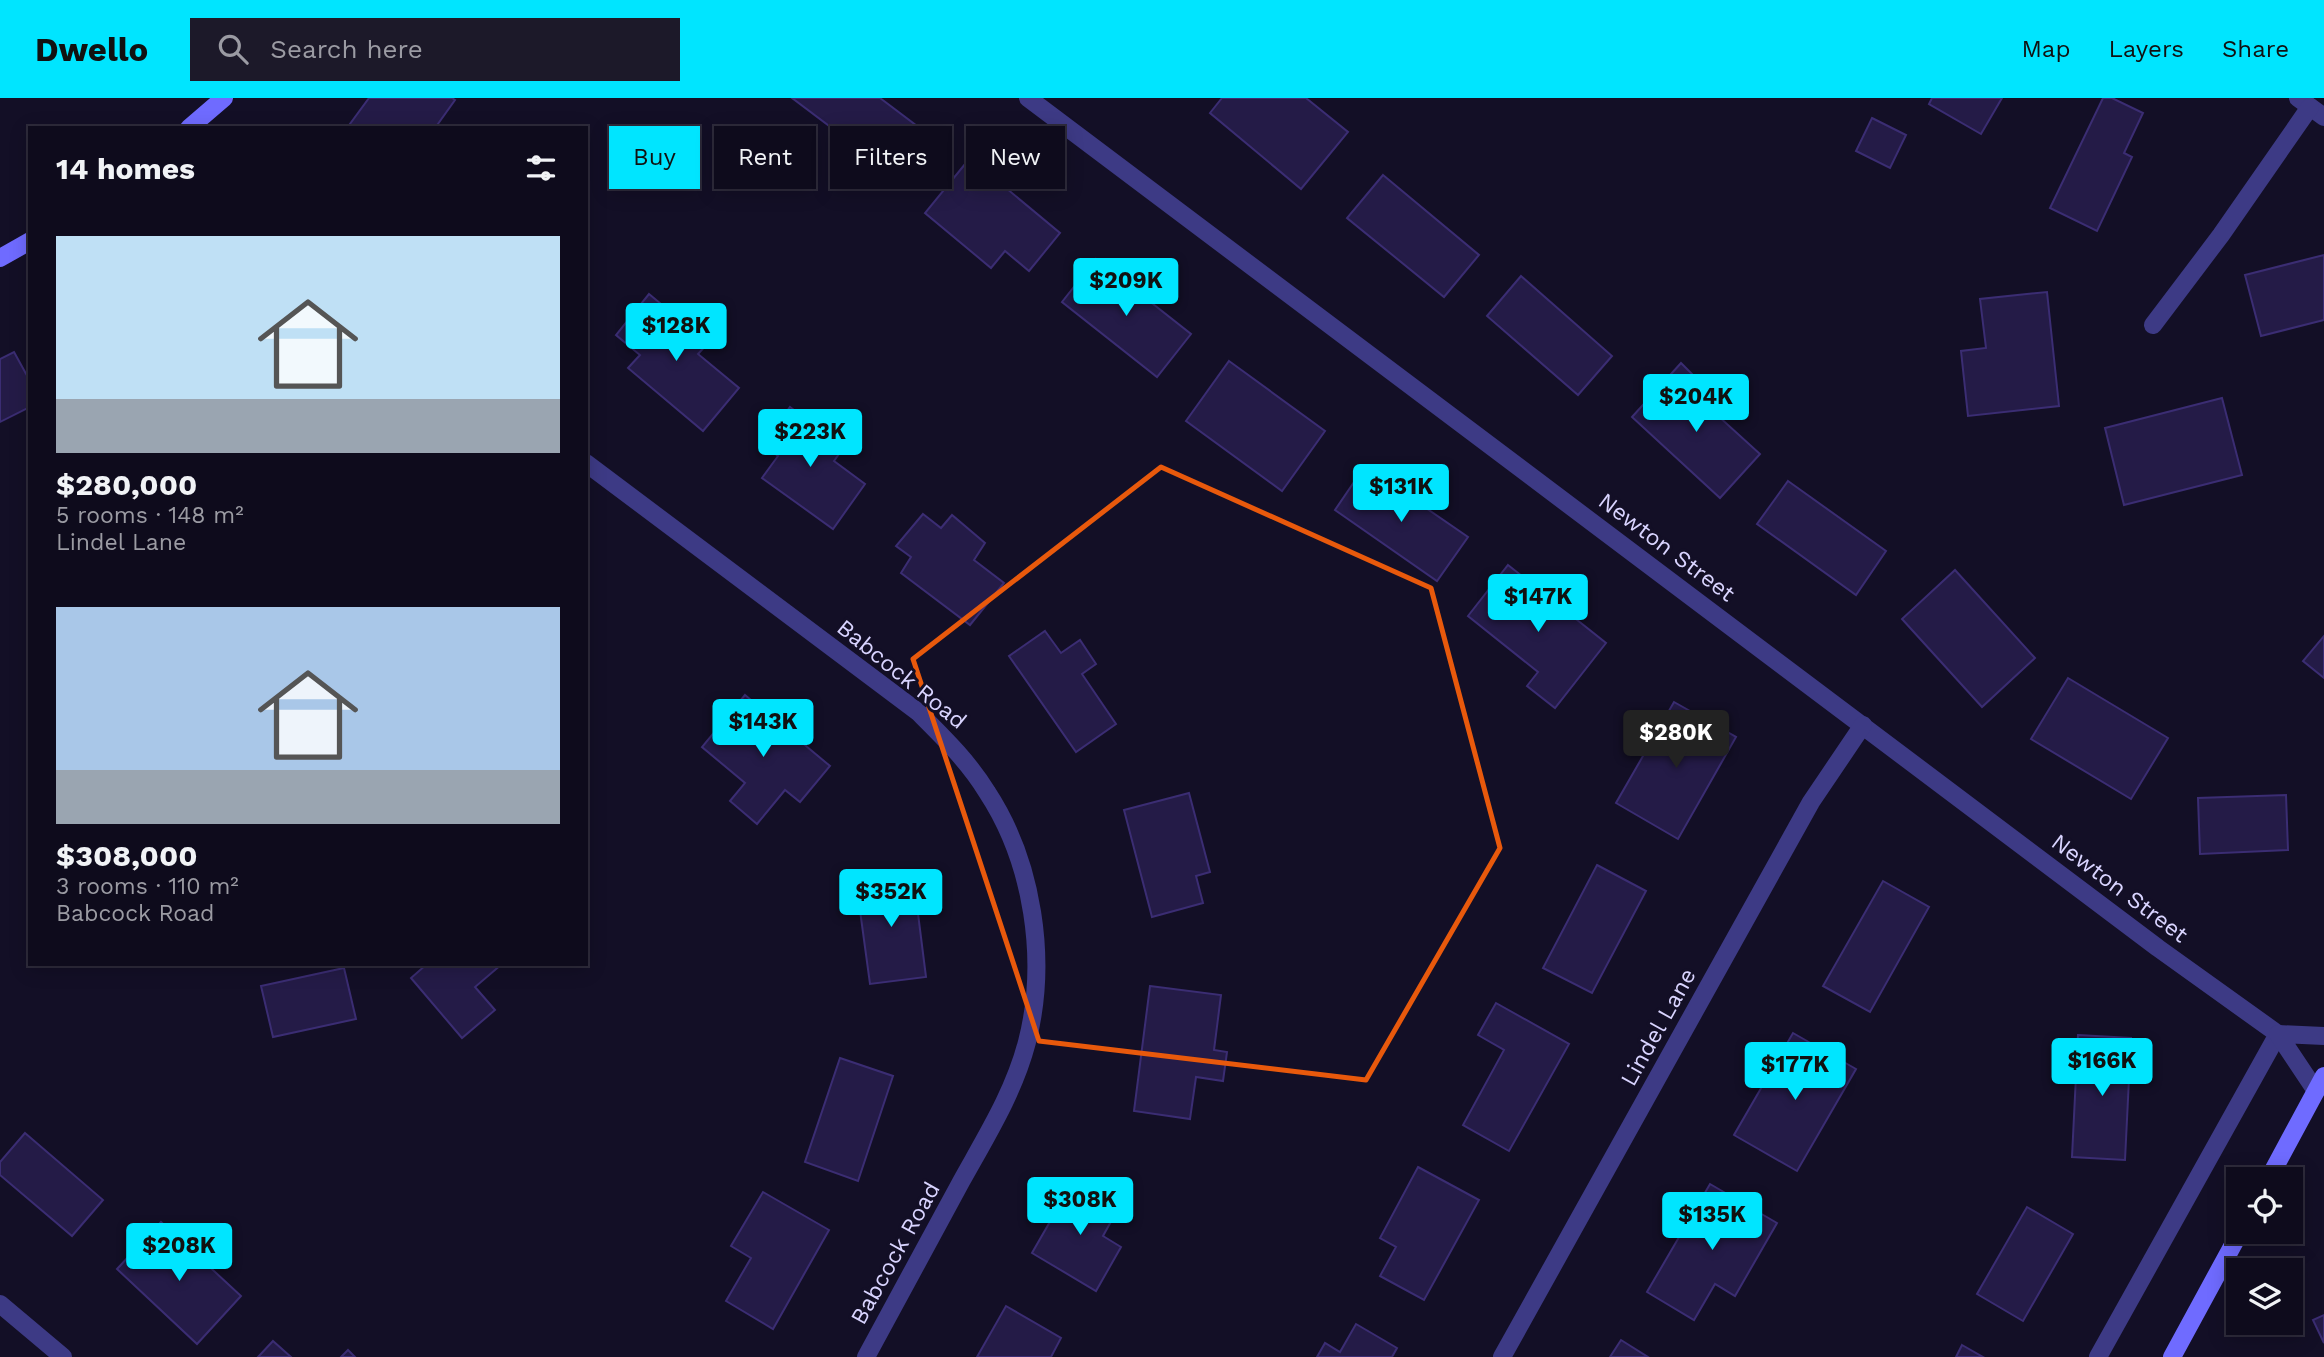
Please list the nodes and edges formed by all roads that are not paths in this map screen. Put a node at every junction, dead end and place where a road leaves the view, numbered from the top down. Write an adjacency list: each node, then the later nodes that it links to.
1 (223, 98): 4 (main road)
2 (1028, 98): 9 (street, Newton Street)
3 (2311, 108): 7 (street)
4 (191, 126)
5 (28, 242): 6 (main road)
6 (0, 258)
7 (2153, 325)
8 (588, 464): 17 (street, Babcock Road)
9 (1863, 725): 10 (street, Newton Street); 18 (street, Lindel Lane)
10 (2278, 1034): 11 (street); 12 (street, Newton Street); 19 (street)
11 (2324, 1036)
12 (2320, 1083): 13 (main road)
13 (2275, 1167)
14 (2233, 1244): 20 (main road)
15 (0, 1304): 16 (street)
16 (62, 1357)
17 (866, 1357)
18 (1502, 1357)
19 (2098, 1357)
20 (2172, 1357)

